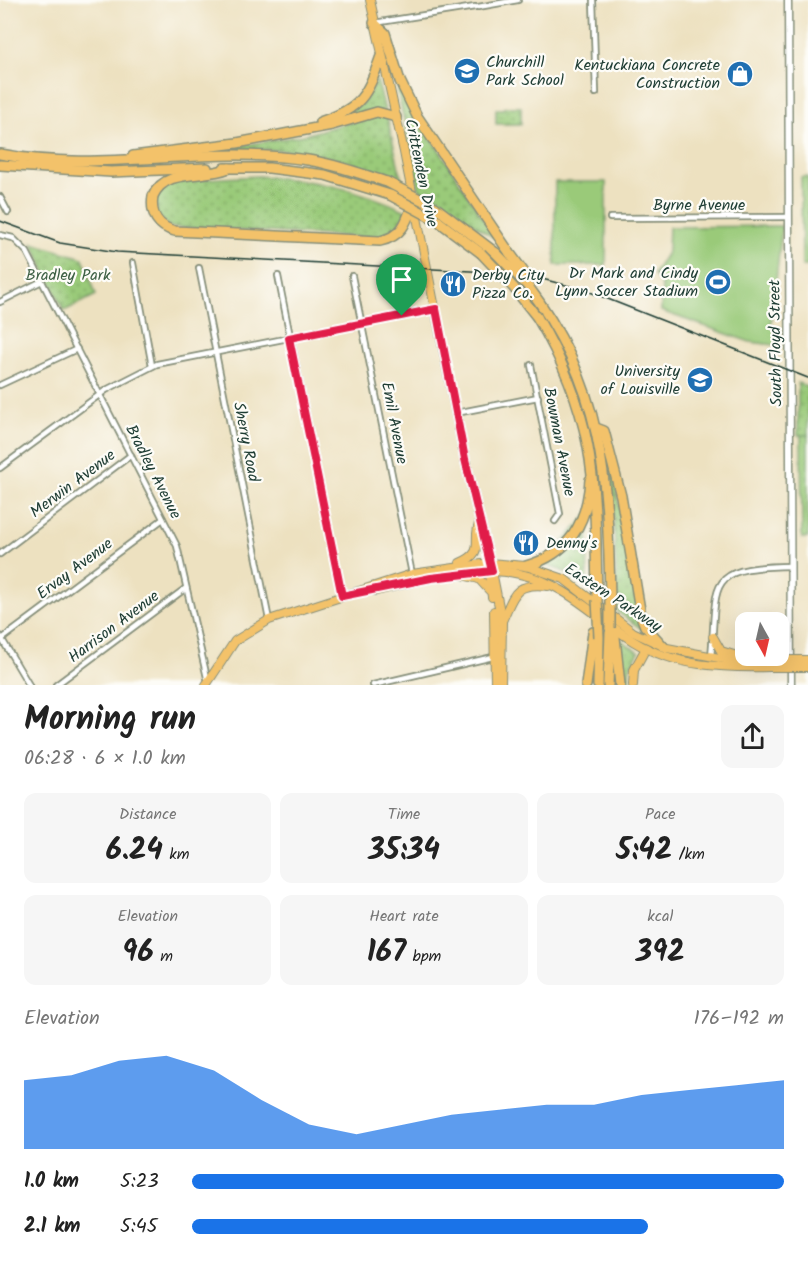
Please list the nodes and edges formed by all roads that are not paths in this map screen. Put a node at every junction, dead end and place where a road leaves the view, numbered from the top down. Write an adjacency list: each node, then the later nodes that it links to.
1 (370, 0): 6 (main road, Crittenden Drive)
2 (518, 0): 5 (street)
3 (593, 0): 8 (street)
4 (788, 0): 18 (street, South Floyd Street)
5 (479, 5): 6 (street)
6 (374, 23): 7 (main road, Crittenden Drive); 26 (highway, bridge)
7 (381, 56): 9 (main road, Crittenden Drive); 10 (highway)
8 (596, 93)
9 (396, 117): 10 (highway); 16 (main road, Crittenden Drive)
10 (285, 134): 12 (highway)
11 (0, 154): 12 (highway)
12 (108, 162): 26 (highway, bridge)
13 (0, 165): 14 (highway)
14 (229, 168): 16 (highway); 41 (highway, bridge)
15 (0, 197): 17 (street)
16 (414, 200): 28 (main road, Crittenden Drive)
17 (8, 212)
18 (788, 217): 19 (street, Byrne Avenue); 48 (street, South Floyd Street)
19 (610, 218)
20 (0, 235): 25 (street, Bradley Avenue)
21 (133, 263): 34 (street)
22 (199, 268): 32 (street, Sherry Road)
23 (278, 276): 30 (street)
24 (352, 276): 29 (street, Emil Avenue)
25 (42, 281): 27 (street); 31 (street, Bradley Avenue)
26 (527, 285): 39 (highway)
27 (0, 302)
28 (436, 309): 29 (street); 38 (main road, Crittenden Drive)
29 (363, 324): 30 (street); 51 (street, Emil Avenue)
30 (289, 338): 32 (street); 56 (street)
31 (76, 349): 35 (street); 36 (street, Bradley Avenue)
32 (216, 352): 34 (street); 57 (street, Sherry Road)
33 (531, 365): 37 (street, Bowman Avenue)
34 (152, 366): 36 (street)
35 (0, 385)
36 (100, 394): 40 (street, Bradley Avenue); 42 (street)
37 (538, 397): 38 (street); 45 (street, Bowman Avenue)
38 (456, 413): 44 (main road, Crittenden Drive)
39 (596, 428): 62 (highway, bridge); 64 (highway)
40 (131, 455): 43 (street, Bradley Avenue); 46 (street, Merwin Avenue)
41 (591, 457): 47 (highway); 59 (highway, bridge)
42 (0, 467)
43 (163, 519): 52 (street, Bradley Avenue); 61 (street, Ervay Avenue)
44 (480, 521): 49 (main road, Crittenden Drive); 50 (main road)
45 (555, 521)
46 (0, 554)
47 (526, 566): 49 (main road, Eastern Parkway); 64 (main road, Eastern Parkway)
48 (791, 566): 60 (street); 73 (street, South Floyd Street)
49 (489, 568): 50 (main road, Eastern Parkway); 53 (main road, Eastern Parkway); 55 (main road, Crittenden Drive); 58 (main road, Crittenden Drive)
50 (455, 570): 51 (main road, Eastern Parkway); 54 (main road, Eastern Parkway); 55 (main road)
51 (412, 574): 54 (main road, Eastern Parkway)
52 (186, 588): 75 (street, Bradley Avenue); 77 (street, Harrison Avenue)
53 (559, 588): 58 (main road); 63 (main road, Eastern Parkway)
54 (371, 589): 56 (main road, Eastern Parkway)
55 (491, 594): 66 (main road, Crittenden Drive)
56 (342, 596): 57 (main road, Eastern Parkway)
57 (269, 620): 75 (main road, Eastern Parkway)
58 (502, 622): 66 (main road, Crittenden Drive)
59 (596, 635): 81 (highway); 82 (highway)
60 (712, 637): 65 (main road); 67 (street)
61 (1, 638): 76 (street)
62 (613, 648): 83 (highway); 84 (highway)
63 (646, 648): 64 (main road, Eastern Parkway); 85 (main road)
64 (659, 649): 67 (main road, Eastern Parkway); 71 (main road, Eastern Parkway)
65 (735, 655)
66 (499, 656): 78 (street); 79 (main road, Crittenden Drive); 80 (main road, Crittenden Drive)
67 (711, 657): 68 (main road, Eastern Parkway)
68 (735, 659)
69 (808, 660): 70 (main road, Eastern Parkway, bridge)
70 (789, 662)
71 (735, 664)
72 (789, 665): 74 (main road, Eastern Parkway, bridge)
73 (791, 667): 74 (street); 86 (street, South Floyd Street)
74 (808, 667)
75 (207, 684)
76 (29, 685)
77 (56, 685)
78 (373, 685)
79 (495, 685)
80 (501, 685)
81 (586, 685)
82 (598, 685)
83 (608, 685)
84 (620, 685)
85 (633, 685)
86 (791, 685)

